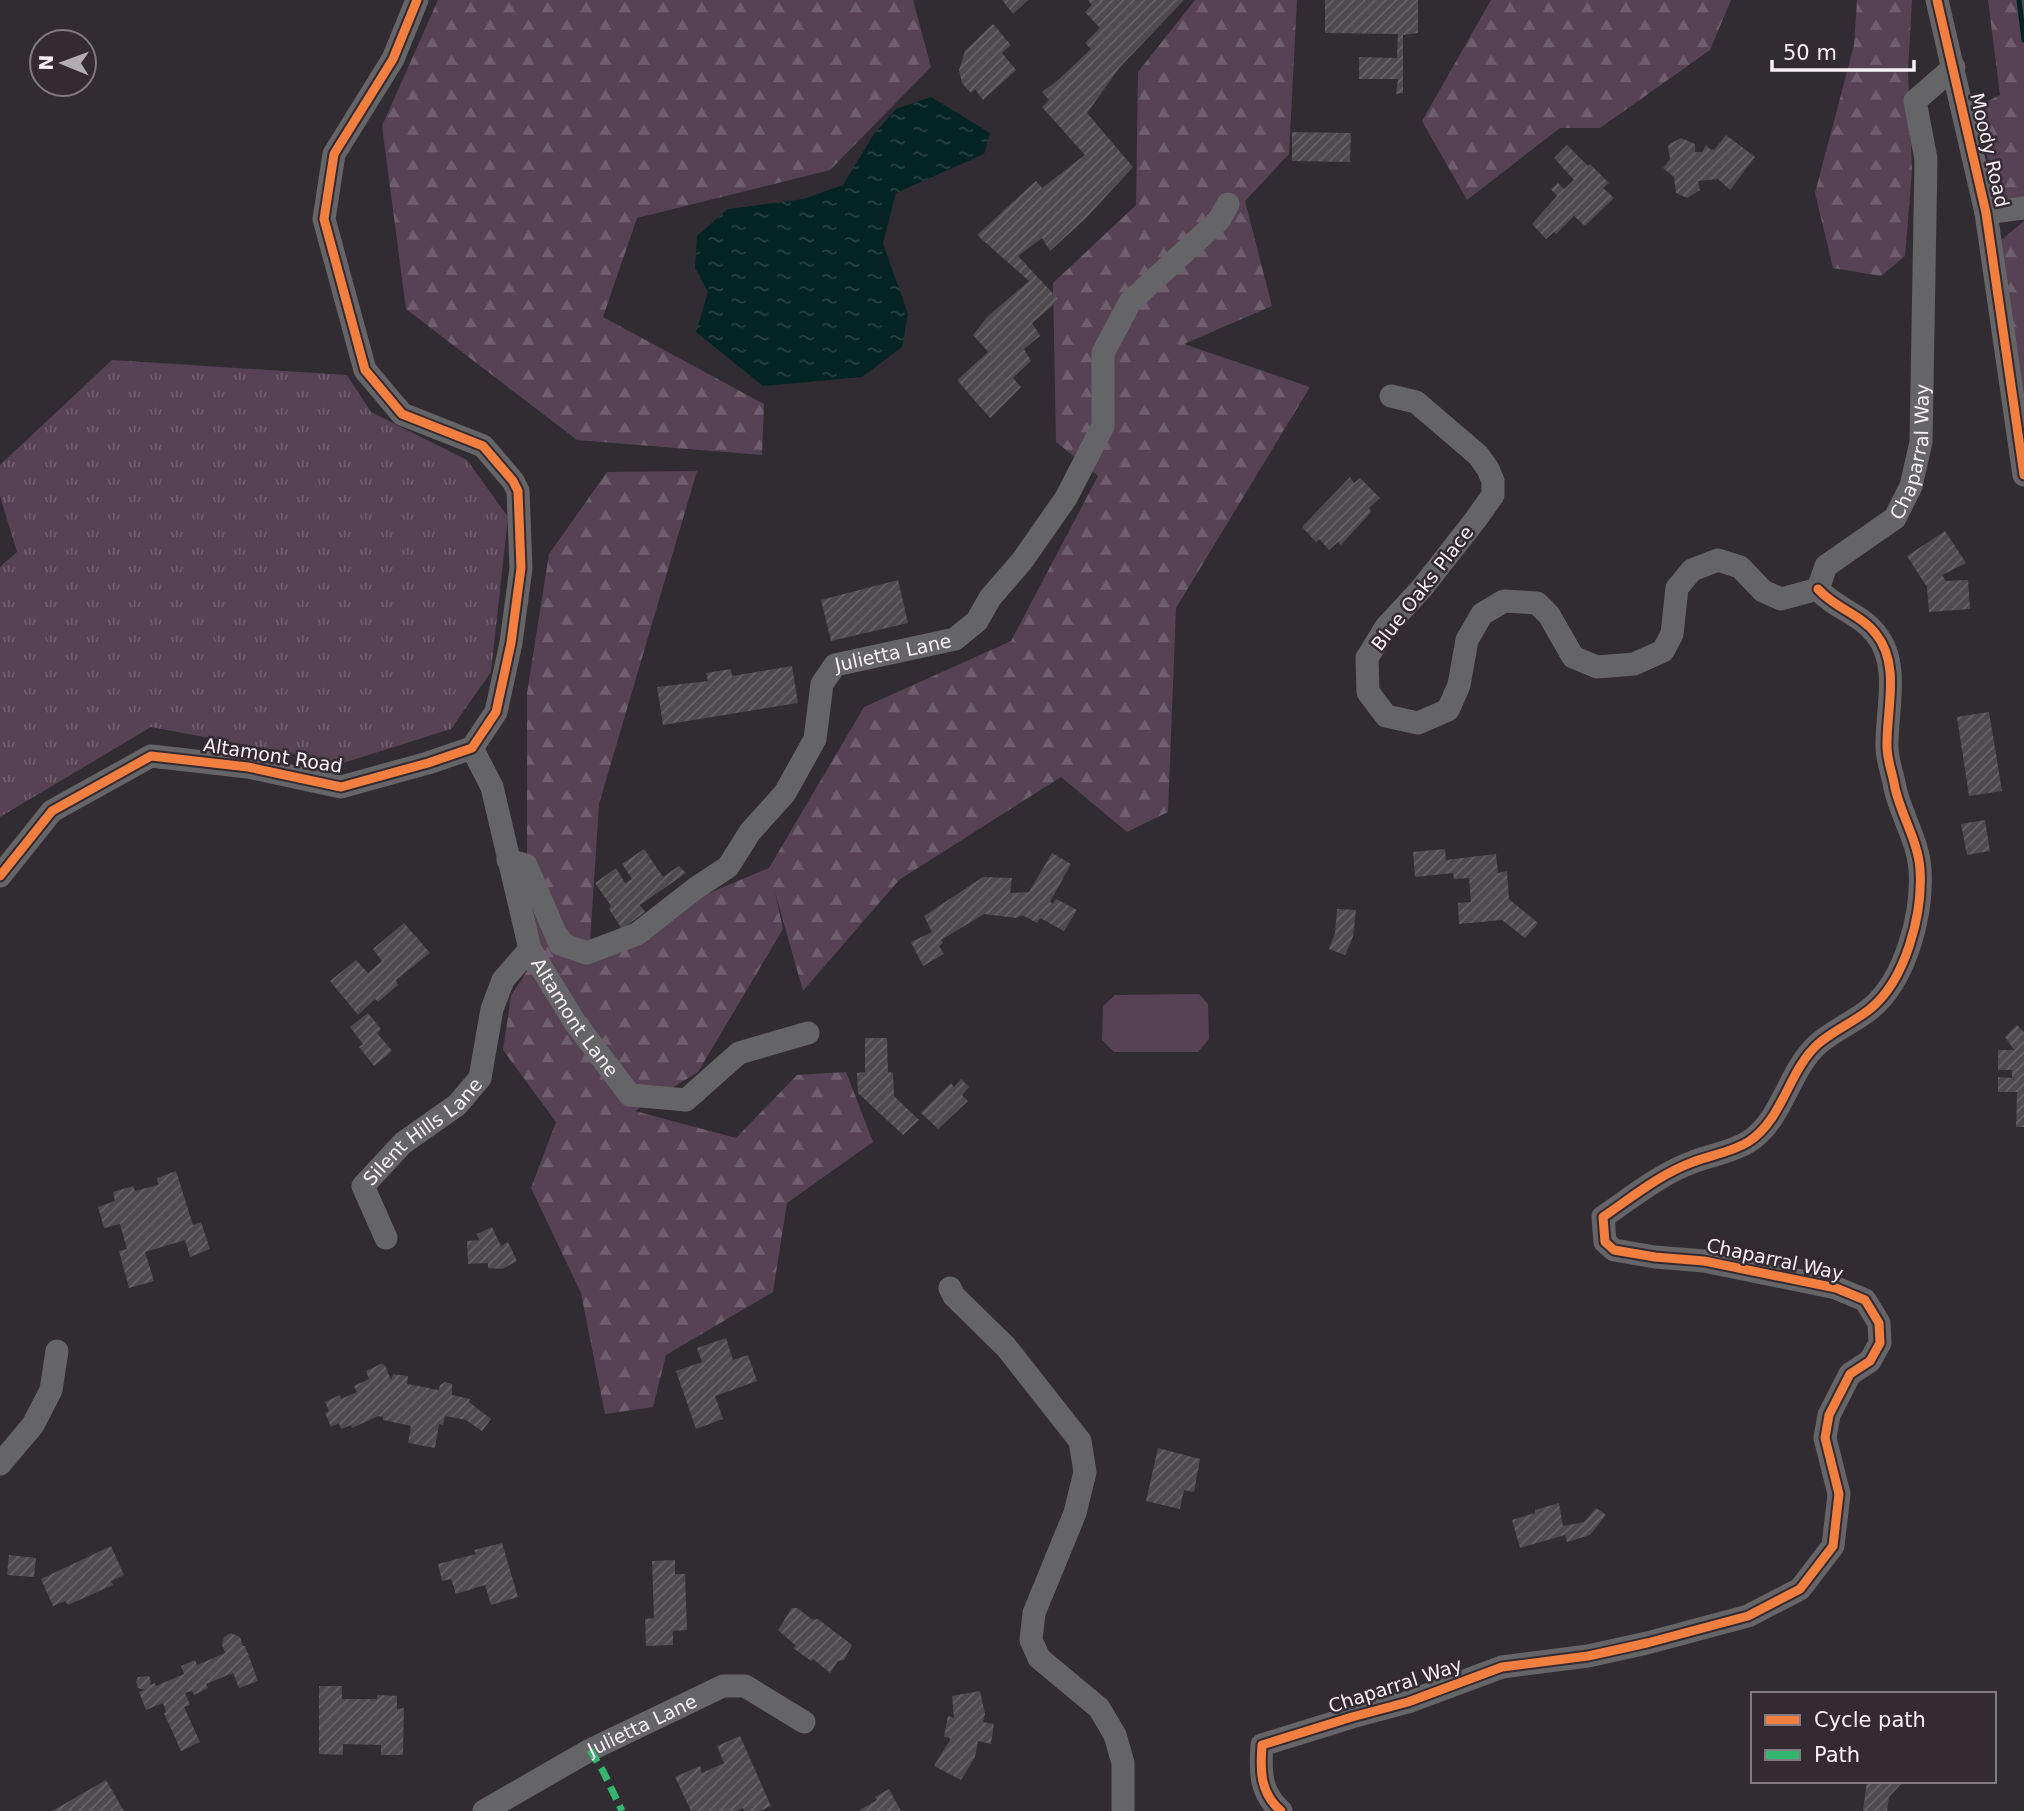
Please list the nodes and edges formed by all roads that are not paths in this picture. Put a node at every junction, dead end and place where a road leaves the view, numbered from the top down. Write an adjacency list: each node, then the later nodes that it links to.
1 (417, 0): 10 (street)
2 (1937, 0): 3 (street, Moody Road)
3 (1954, 67): 6 (street, Moody Road); 9 (street, Chaparral Way)
4 (1228, 204): 11 (street, Julietta Lane)
5 (2024, 208): 6 (street)
6 (1986, 213): 8 (street, Moody Road)
7 (1391, 396): 9 (street, Blue Oaks Place)
8 (2024, 475)
9 (1818, 589): 22 (street, Chaparral Way)
10 (472, 748): 11 (street, Altamont Lane); 12 (street, Altamont Road)
11 (508, 860): 13 (street, Altamont Lane)
12 (0, 876)
13 (530, 949): 14 (street, Altamont Lane); 15 (street, Silent Hills Lane)
14 (808, 1033)
15 (386, 1238)
16 (950, 1288): 21 (street)
17 (57, 1351): 18 (street)
18 (0, 1464)
19 (804, 1722): 20 (street, Julietta Lane)
20 (484, 1811)
21 (1123, 1811)
22 (1281, 1811)

